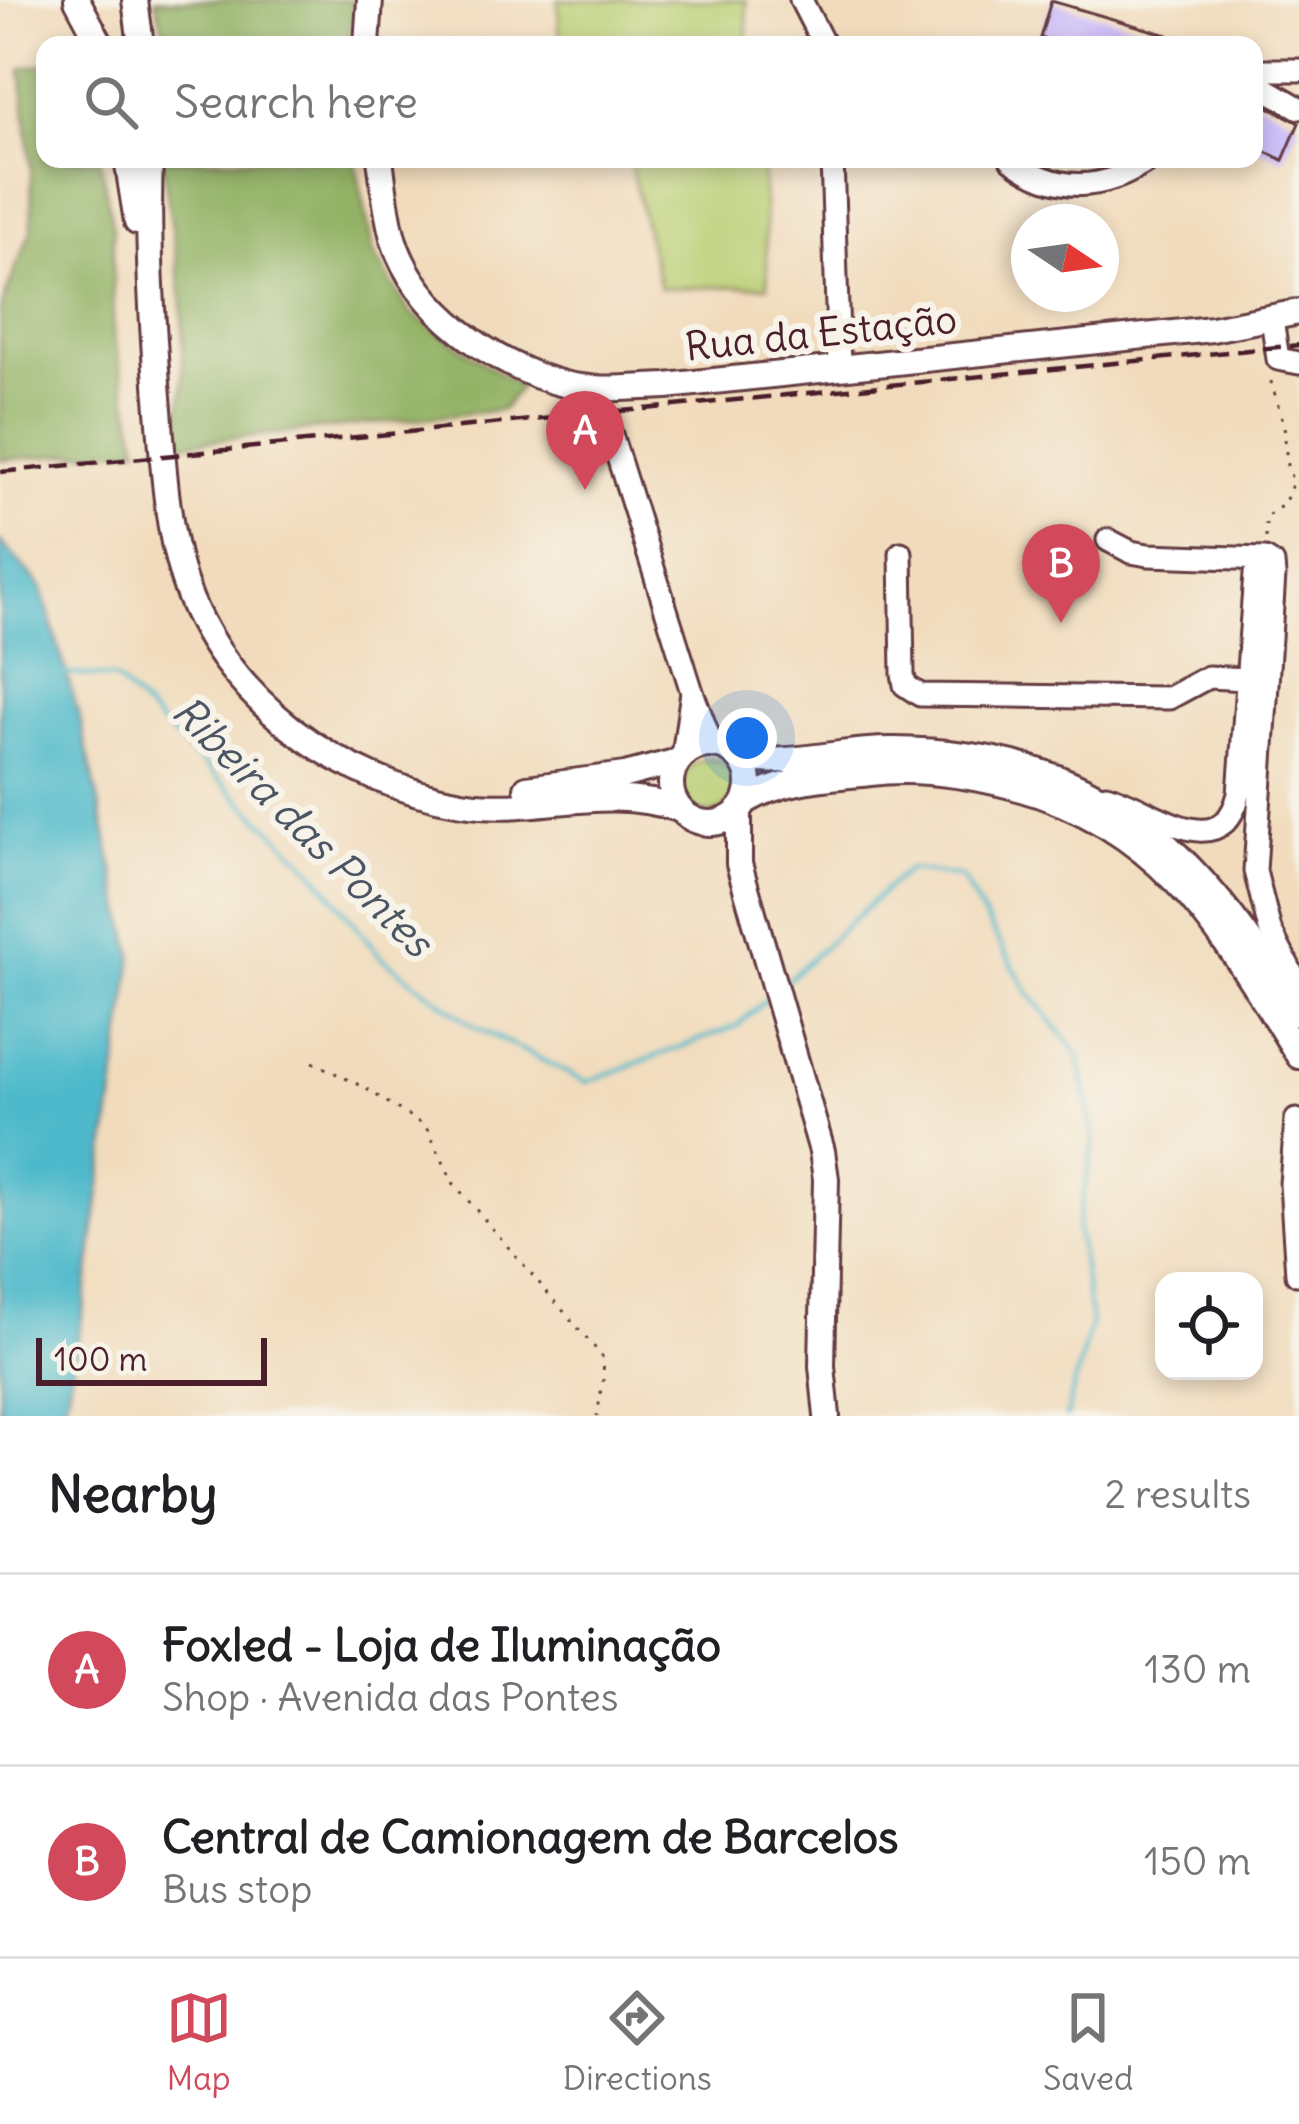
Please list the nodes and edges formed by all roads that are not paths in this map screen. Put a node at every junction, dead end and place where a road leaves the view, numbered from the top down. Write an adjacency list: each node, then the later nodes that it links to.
1 (77, 0): 6 (main road)
2 (92, 0): 7 (main road)
3 (135, 0): 8 (main road)
4 (370, 0): 9 (main road)
5 (801, 0): 10 (street)
6 (96, 36)
7 (108, 36)
8 (140, 36)
9 (368, 36)
10 (819, 36)
11 (1263, 70): 12 (street)
12 (1299, 70)
13 (1263, 87): 14 (street)
14 (1299, 108)
15 (128, 168): 23 (main road)
16 (148, 168): 23 (main road)
17 (382, 168): 25 (main road, Rua da Estação)
18 (832, 168): 25 (street)
19 (1023, 168): 20 (street)
20 (1137, 168)
21 (1299, 312): 22 (main road, Rua da Estação)
22 (1272, 319): 24 (street); 25 (main road, Rua da Estação)
23 (154, 345): 34 (main road)
24 (1299, 363)
25 (839, 367)
26 (608, 425): 30 (street)
27 (1108, 540): 29 (street)
28 (901, 554): 29 (street)
29 (1256, 679): 35 (street); 39 (street)
30 (692, 692): 31 (street); 33 (street)
31 (712, 745): 32 (main road); 33 (main road)
32 (740, 758): 35 (main road); 36 (main road)
33 (680, 759): 34 (main road); 37 (main road)
34 (417, 790): 37 (main road)
35 (1091, 791): 40 (main road)
36 (742, 806): 37 (main road); 38 (main road); 41 (main road)
37 (689, 816): 38 (main road)
38 (740, 864): 45 (main road)
39 (1299, 987)
40 (1299, 1014)
41 (1299, 1056)
42 (1296, 1120): 43 (street)
43 (1295, 1167): 44 (street)
44 (1298, 1274)
45 (827, 1416)

